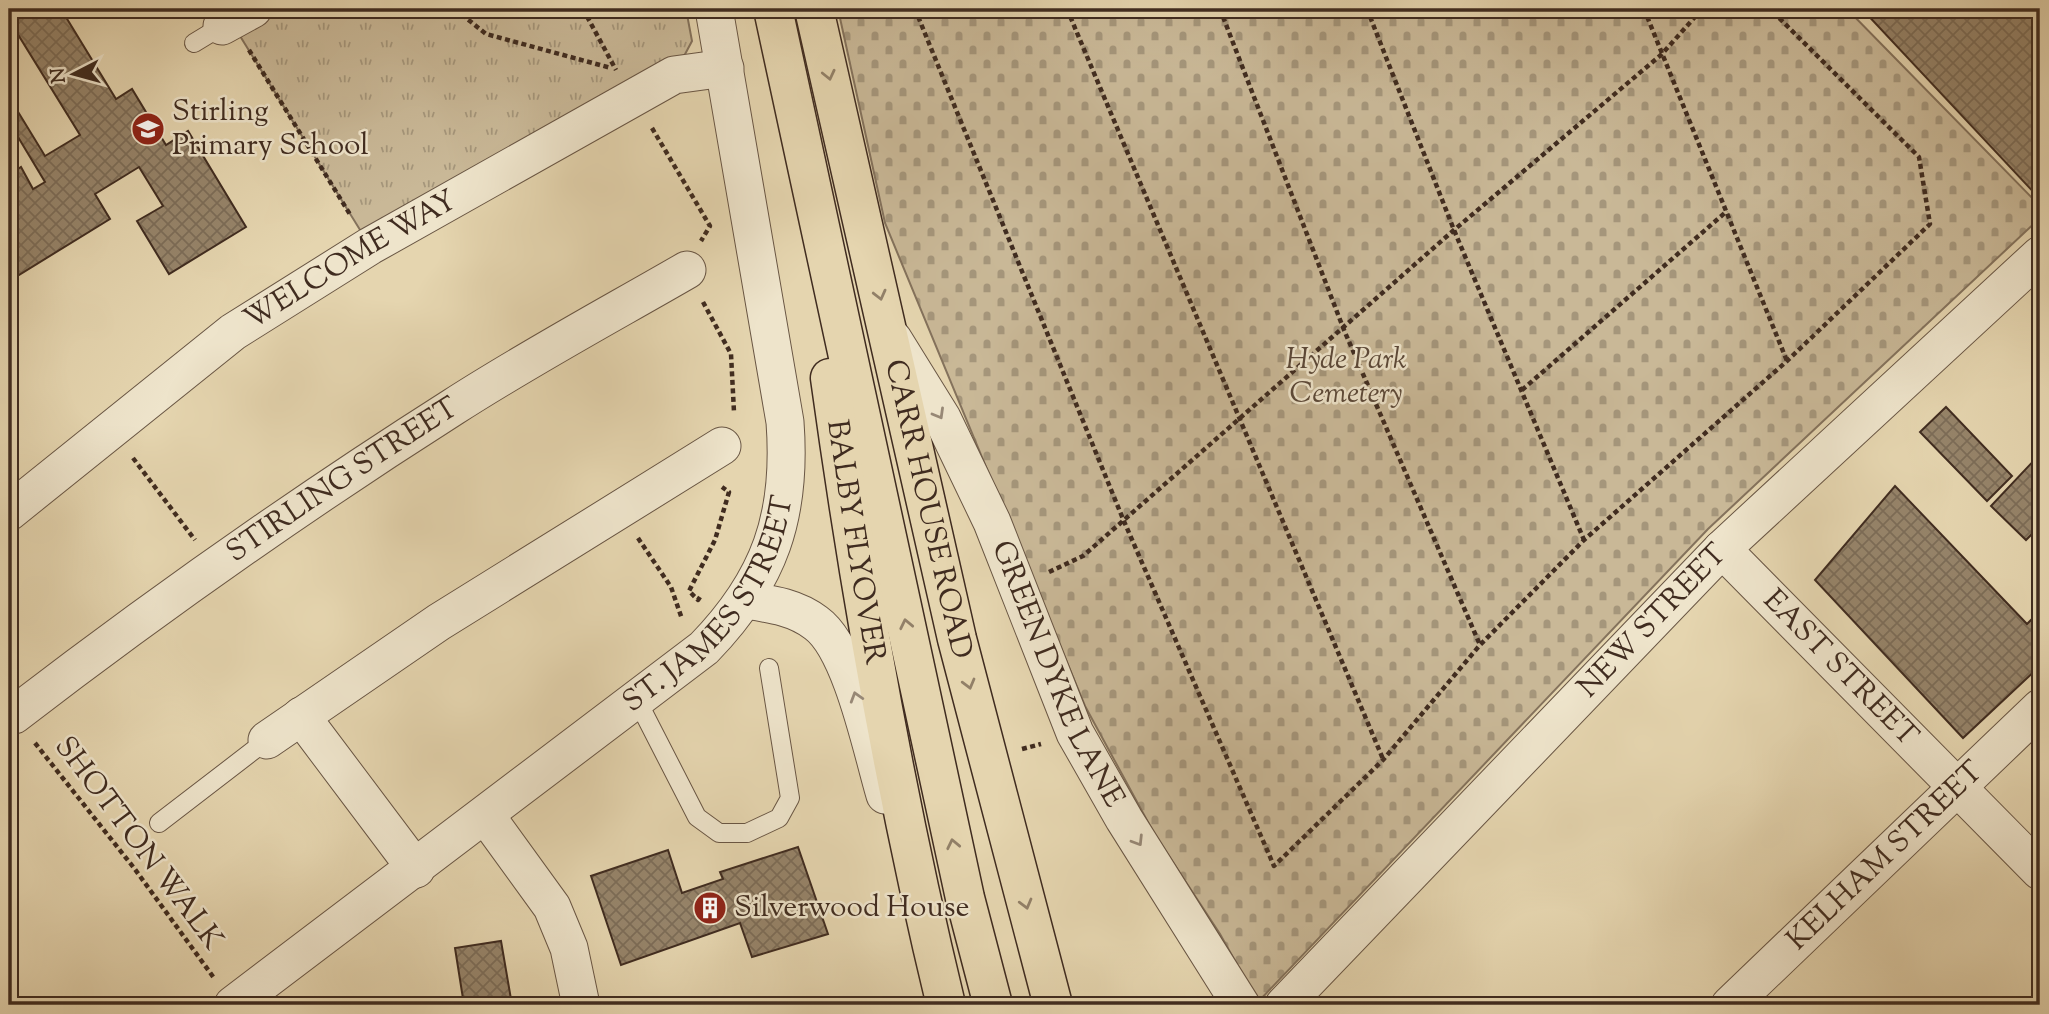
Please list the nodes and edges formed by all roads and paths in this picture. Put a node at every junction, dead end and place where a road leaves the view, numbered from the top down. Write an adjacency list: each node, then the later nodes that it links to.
1 (454, 9): 17 (path)
2 (583, 9): 17 (path)
3 (714, 9): 15 (street, ST. JAMES STREET)
4 (773, 9): 16 (highway, CARR HOUSE ROAD)
5 (814, 9): 24 (highway, CARR HOUSE ROAD, one-way to 24)
6 (915, 9): 33 (path)
7 (1067, 9): 27 (path)
8 (1220, 9): 23 (path)
9 (1367, 9): 19 (path)
10 (1644, 9): 14 (path)
11 (1702, 9): 14 (path)
12 (1770, 9): 25 (path)
13 (225, 25): 20 (path)
14 (1662, 54): 18 (path); 19 (path)
15 (725, 68): 17 (street, WELCOME WAY); 39 (street, ST. JAMES STREET)
16 (789, 76): 43 (highway, CARR HOUSE ROAD, one-way to 16); 55 (highway, BALBY FLYOVER)
17 (624, 83): 20 (street, WELCOME WAY); 22 (path)
18 (1727, 211): 25 (path); 26 (path)
19 (1454, 230): 23 (path); 26 (path)
20 (370, 246): 32 (street, WELCOME WAY)
21 (2040, 255): 35 (street, NEW STREET)
22 (687, 270): 28 (path); 36 (street, STIRLING STREET)
23 (1344, 330): 27 (path); 40 (path)
24 (890, 335): 37 (street, GREEN DYKE LANE, one-way to 37); 60 (highway, CARR HOUSE ROAD, one-way to 60)
25 (1787, 361): 34 (path)
26 (1522, 390): 34 (path)
27 (1238, 420): 33 (path); 49 (path)
28 (722, 446): 30 (street)
29 (128, 451): 36 (path)
30 (691, 467): 31 (street); 38 (path)
31 (620, 511): 42 (path); 47 (street)
32 (9, 512)
33 (1123, 519): 37 (path); 49 (path)
34 (1584, 540): 40 (path)
35 (1722, 549): 50 (street, EAST STREET); 62 (street, NEW STREET)
36 (214, 566): 46 (street, STIRLING STREET)
37 (1017, 587): 61 (street, GREEN DYKE LANE, one-way to 61)
38 (705, 590)
39 (746, 600): 42 (street, ST. JAMES STREET); 55 (street, one-way to 39)
40 (1480, 645): 49 (path)
41 (769, 668): 44 (lane)
42 (674, 671): 44 (street, ST. JAMES STREET)
43 (921, 690): 59 (highway, BALBY FLYOVER, one-way to 43)
44 (637, 700): 51 (street, ST. JAMES STREET)
45 (2040, 708): 50 (street, KELHAM STREET)
46 (14, 715): 56 (path, SHOTTON WALK)
47 (301, 716): 48 (street); 53 (street)
48 (267, 740): 52 (lane)
49 (1383, 760)
50 (1956, 788): 54 (street, EAST STREET); 63 (street, KELHAM STREET)
51 (485, 816): 53 (street, ST. JAMES STREET); 57 (street)
52 (159, 823)
53 (416, 869): 56 (street, ST. JAMES STREET)
54 (2040, 871)
55 (932, 950): 58 (highway, BALBY FLYOVER)
56 (226, 995)
57 (581, 1005)
58 (946, 1005)
59 (993, 1005)
60 (1053, 1005)
61 (1241, 1005)
62 (1284, 1005)
63 (1730, 1005)

